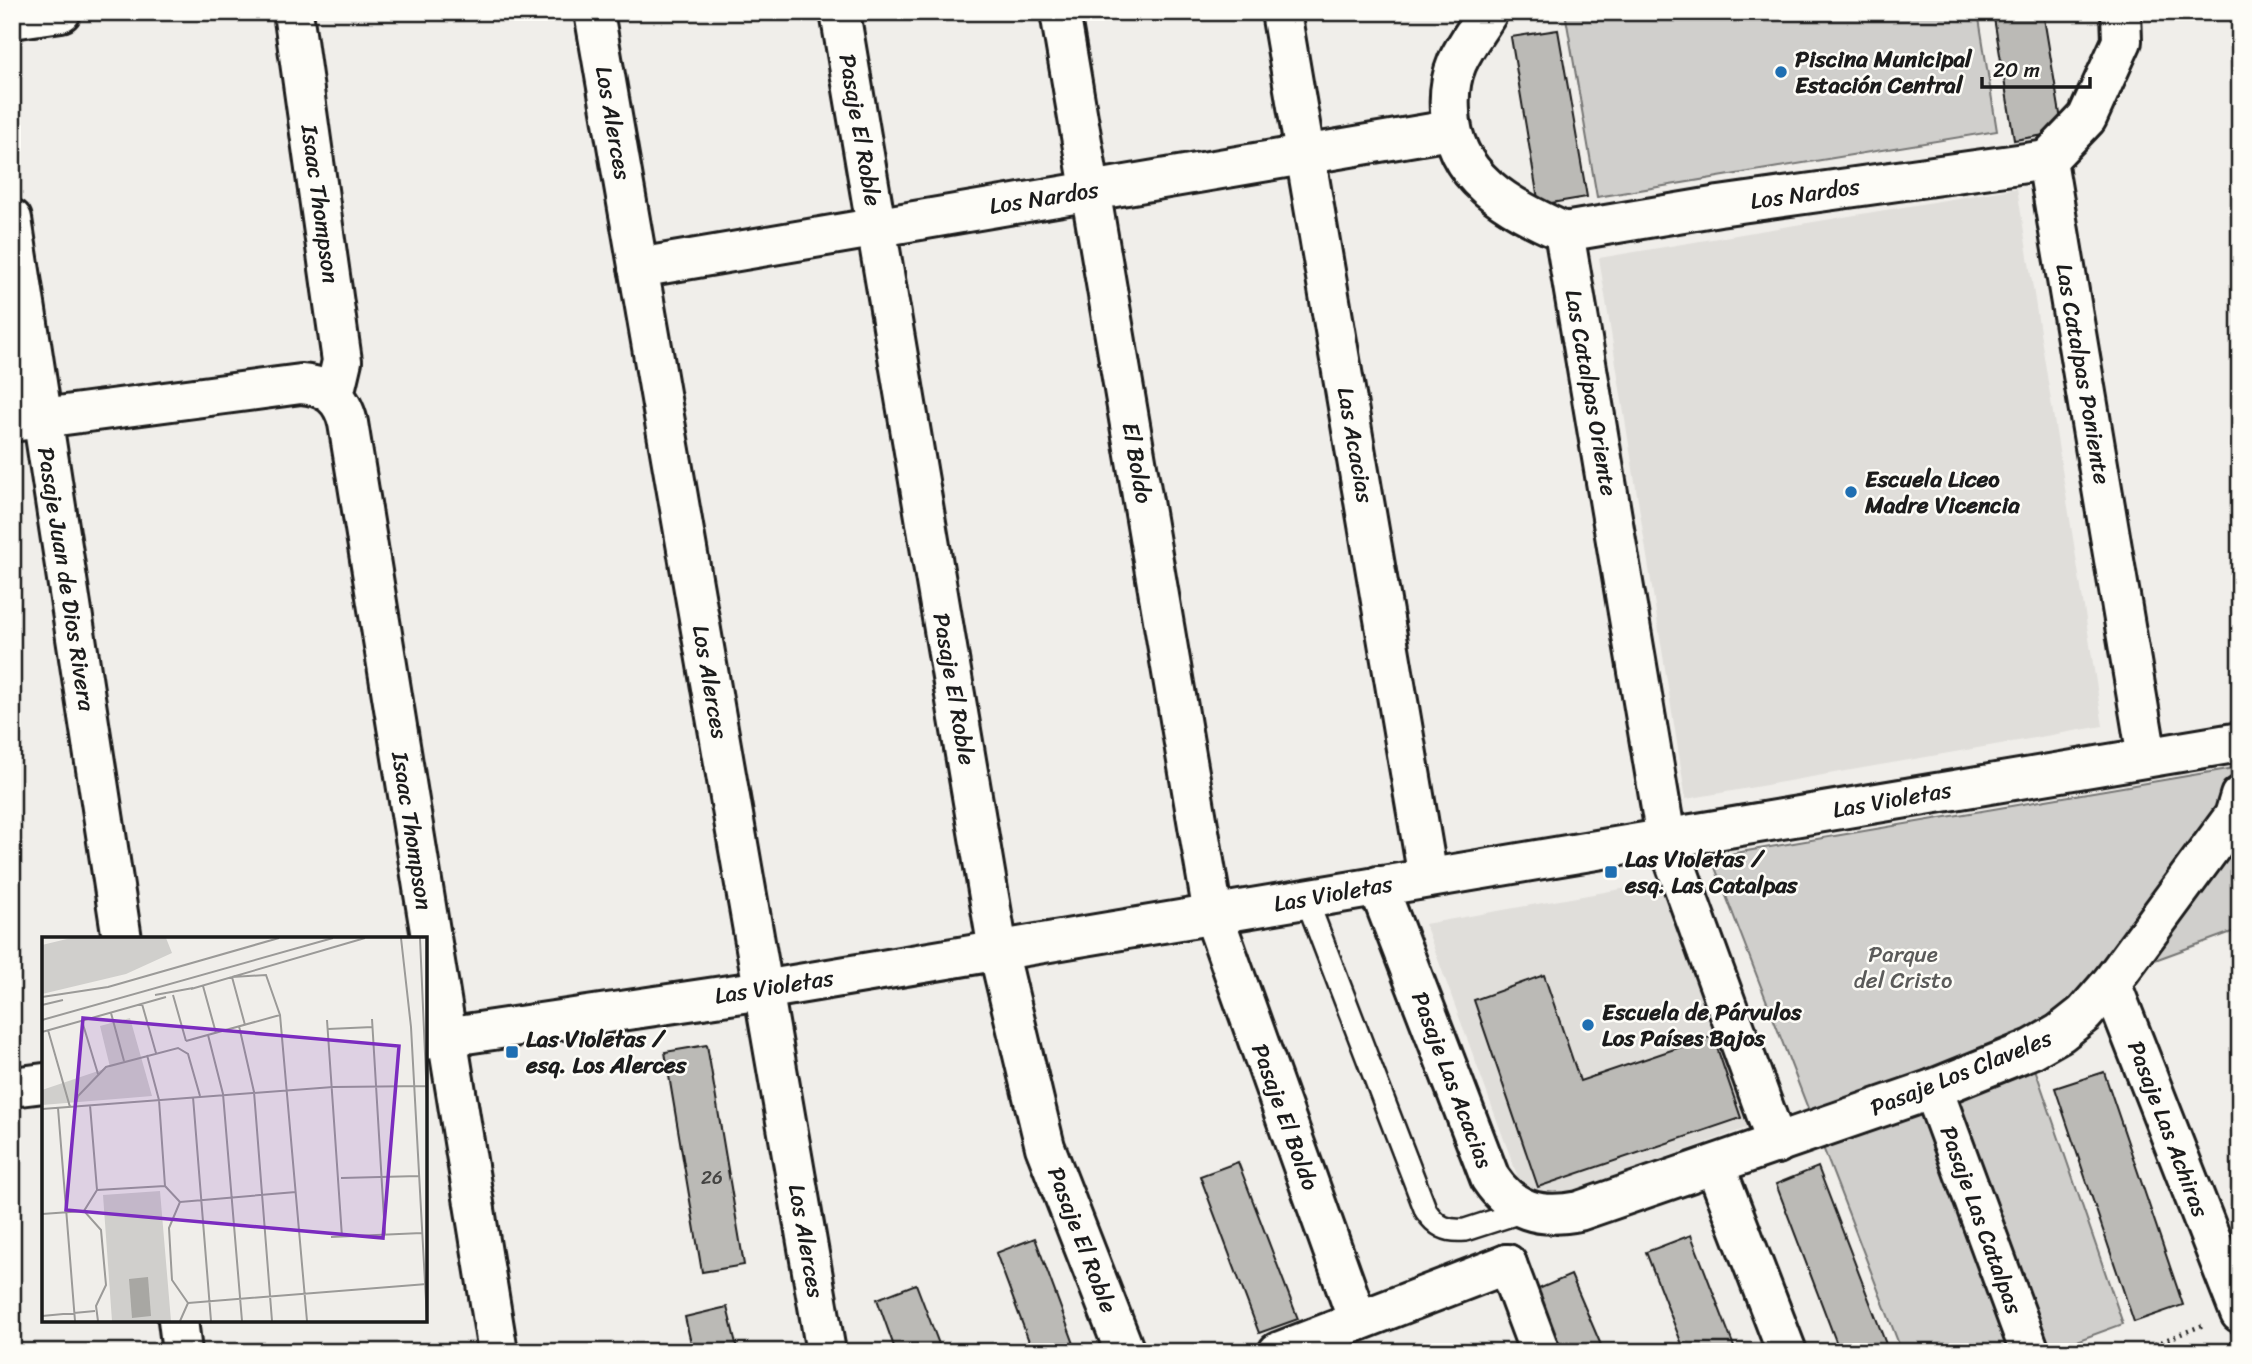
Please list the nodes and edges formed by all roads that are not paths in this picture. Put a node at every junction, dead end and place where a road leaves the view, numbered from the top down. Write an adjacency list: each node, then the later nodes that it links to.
1 (61, 12): 9 (street)
2 (293, 12): 18 (street, Isaac Thompson)
3 (594, 12): 17 (street, Los Alerces)
4 (840, 12): 15 (street, Pasaje El Roble)
5 (1060, 12): 13 (street, El Boldo)
6 (1282, 12): 11 (street, Las Acacias)
7 (1488, 12): 10 (street)
8 (2121, 12): 12 (street)
9 (12, 19)
10 (1450, 130): 11 (street, Los Nardos); 16 (street)
11 (1306, 154): 13 (street, Los Nardos); 24 (street, Las Acacias)
12 (2047, 160): 16 (street, Los Nardos); 21 (street, Las Catalpas Poniente)
13 (1090, 190): 15 (street, Los Nardos); 27 (street, El Boldo)
14 (12, 219): 19 (street, Pasaje Juan de Dios Rivera)
15 (876, 226): 17 (street, Los Nardos); 30 (street, Pasaje El Roble)
16 (1564, 232): 23 (street, Las Catalpas Oriente)
17 (638, 268): 33 (street, Los Alerces)
18 (334, 395): 19 (street); 29 (street, Isaac Thompson)
19 (27, 420): 28 (street, Pasaje Juan de Dios Rivera)
20 (2240, 742): 21 (street, Las Violetas)
21 (2147, 757): 23 (street, Las Violetas)
22 (2240, 796): 32 (street, Pasaje Los Claveles)
23 (1666, 838): 24 (street, Las Violetas); 38 (street)
24 (1428, 878): 25 (street, Las Violetas)
25 (1378, 886): 26 (street, Las Violetas); 40 (street, Pasaje Las Acacias)
26 (1306, 898): 27 (street, Las Violetas); 40 (lane)
27 (1213, 914): 30 (street, Las Violetas); 43 (street, Pasaje El Boldo)
28 (122, 937)
29 (421, 937)
30 (998, 950): 33 (street, Las Violetas); 49 (street, Pasaje El Roble)
31 (427, 982): 34 (street, Isaac Thompson)
32 (2111, 983): 37 (street, Pasaje Los Claveles); 42 (street, Pasaje Las Achiras)
33 (763, 989): 34 (street, Las Violetas); 48 (street, Los Alerces)
34 (435, 1039): 47 (street, Isaac Thompson)
35 (42, 1083): 36 (street)
36 (12, 1087)
37 (1933, 1089): 38 (street, Pasaje Los Claveles); 52 (street, Pasaje Las Catalpas)
38 (1777, 1144): 39 (street, Pasaje Los Claveles)
39 (1715, 1165): 40 (street, Pasaje Los Claveles); 51 (street)
40 (1524, 1211): 41 (street)
41 (1507, 1264): 43 (street); 50 (street)
42 (2239, 1312)
43 (1358, 1321): 45 (street)
44 (178, 1322): 46 (street)
45 (1295, 1349)
46 (182, 1352)
47 (498, 1352)
48 (826, 1352)
49 (1125, 1352)
50 (1540, 1352)
51 (1787, 1352)
52 (2030, 1352)

